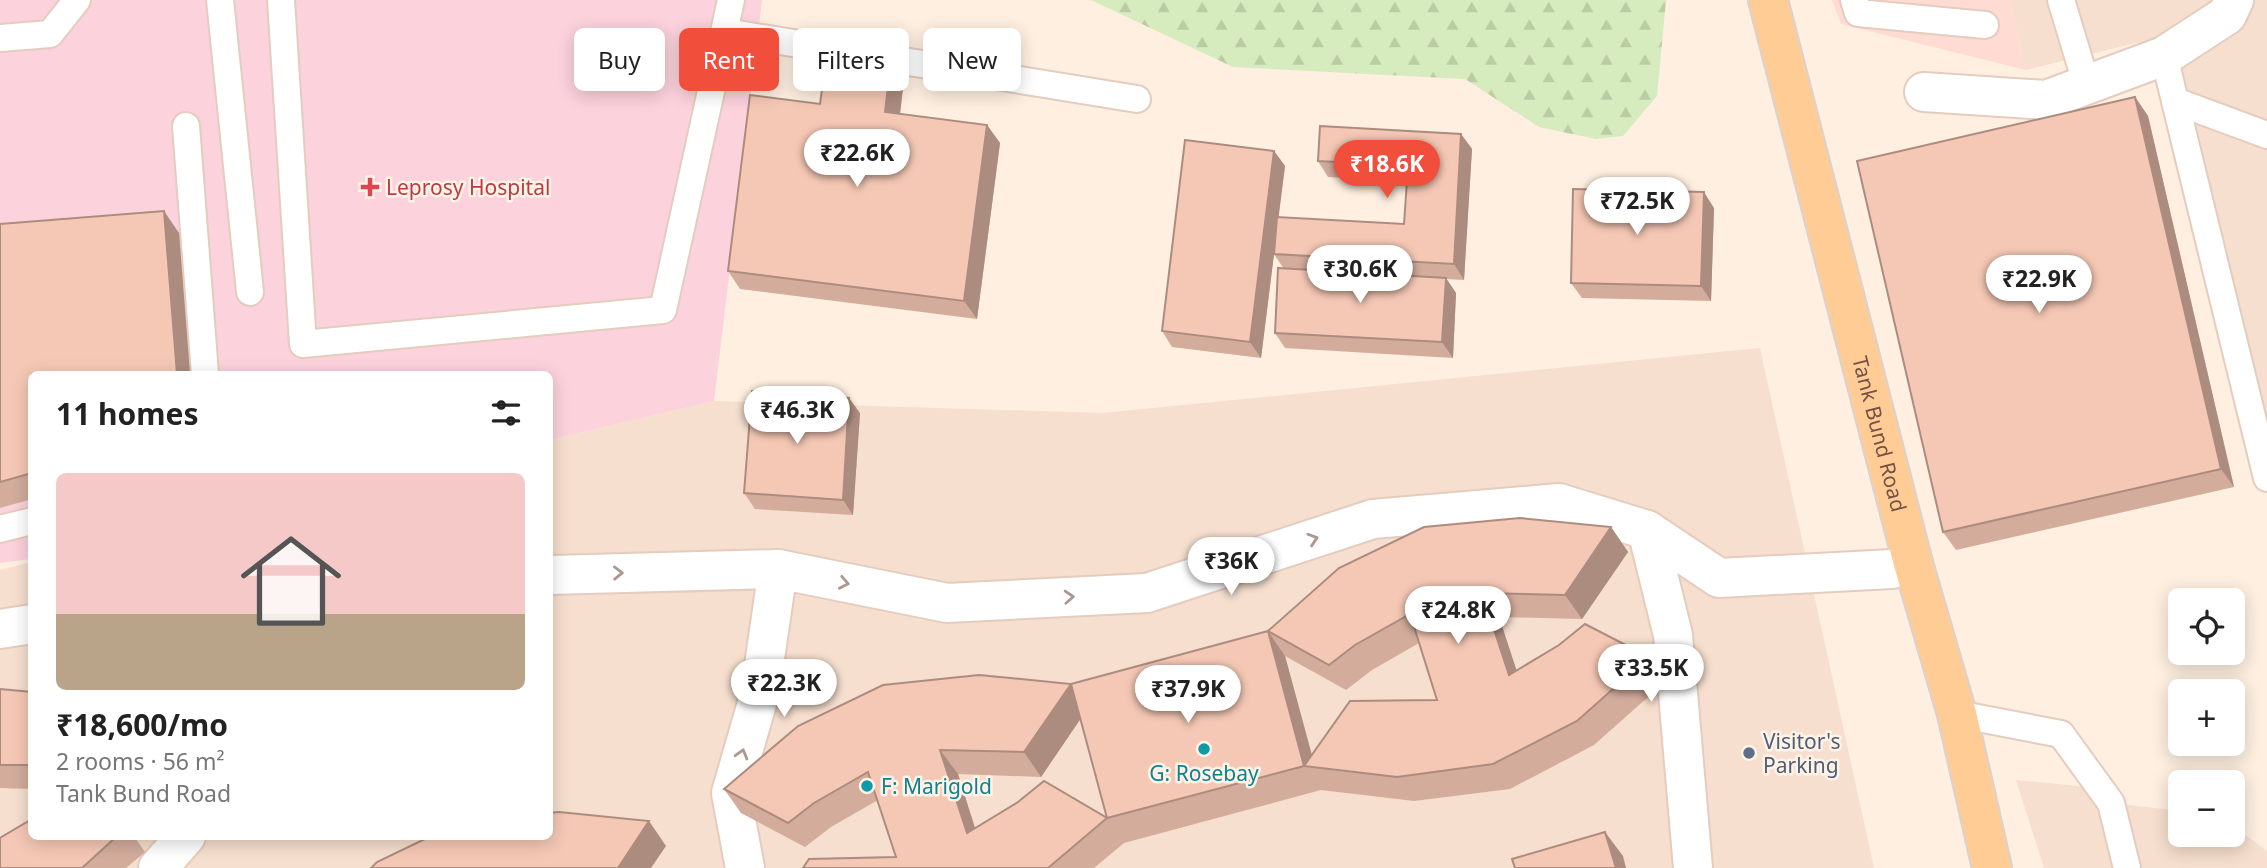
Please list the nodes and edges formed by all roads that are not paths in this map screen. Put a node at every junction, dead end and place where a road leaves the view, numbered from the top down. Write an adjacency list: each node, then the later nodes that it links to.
1 (77, 0): 12 (lane)
2 (220, 0): 22 (lane)
3 (281, 0): 16 (lane)
4 (731, 0): 11 (lane)
5 (1745, 0): 29 (main road, Tank Bund Road)
6 (1768, 0): 33 (main road, Tank Bund Road)
7 (1854, 0): 10 (lane)
8 (2061, 0): 15 (lane)
9 (2234, 0): 14 (street)
10 (1985, 25)
11 (726, 28)
12 (0, 38)
13 (779, 41): 18 (lane)
14 (2164, 56): 15 (street); 19 (lane)
15 (2087, 86): 17 (street)
16 (712, 91)
17 (1924, 92)
18 (1137, 99)
19 (2175, 101): 21 (lane); 24 (lane)
20 (186, 126): 23 (lane)
21 (2267, 135)
22 (250, 292)
23 (205, 371)
24 (2267, 478)
25 (28, 522): 26 (lane)
26 (0, 529)
27 (1647, 530): 28 (street, one-way to 27); 29 (street); 35 (street)
28 (778, 569): 30 (street, one-way to 28); 34 (street, one-way to 28)
29 (1892, 569): 36 (main road, Tank Bund Road)
30 (553, 575)
31 (28, 625): 32 (street)
32 (0, 629)
33 (1957, 714): 37 (main road, Tank Bund Road); 38 (lane)
34 (746, 868)
35 (1693, 868)
36 (1969, 868)
37 (1992, 868)
38 (2127, 868)

